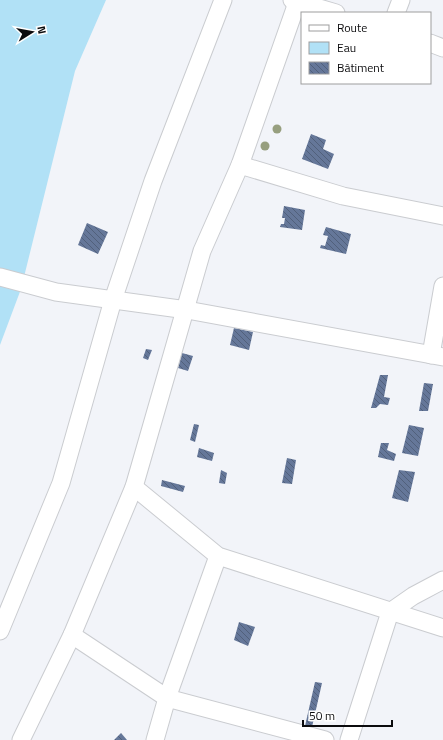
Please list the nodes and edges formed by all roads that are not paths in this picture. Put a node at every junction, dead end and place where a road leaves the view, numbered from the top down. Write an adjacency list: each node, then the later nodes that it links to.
1 (223, 0): 12 (street)
2 (296, 0): 4 (street); 8 (street)
3 (401, 0): 5 (street)
4 (333, 12)
5 (396, 12)
6 (431, 43): 7 (street)
7 (443, 48)
8 (240, 165): 9 (street); 13 (street)
9 (443, 216)
10 (0, 277): 12 (street)
11 (443, 286): 14 (street)
12 (113, 300): 13 (street); 20 (street)
13 (187, 310): 14 (street); 15 (street)
14 (437, 356)
15 (134, 487): 16 (street); 21 (street)
16 (218, 556): 18 (street); 22 (street)
17 (443, 580): 18 (street)
18 (390, 612): 19 (street); 26 (street)
19 (443, 628)
20 (0, 631)
21 (72, 635): 22 (street); 23 (street)
22 (167, 698): 24 (street); 25 (street)
23 (21, 740)
24 (155, 740)
25 (325, 740)
26 (349, 740)

